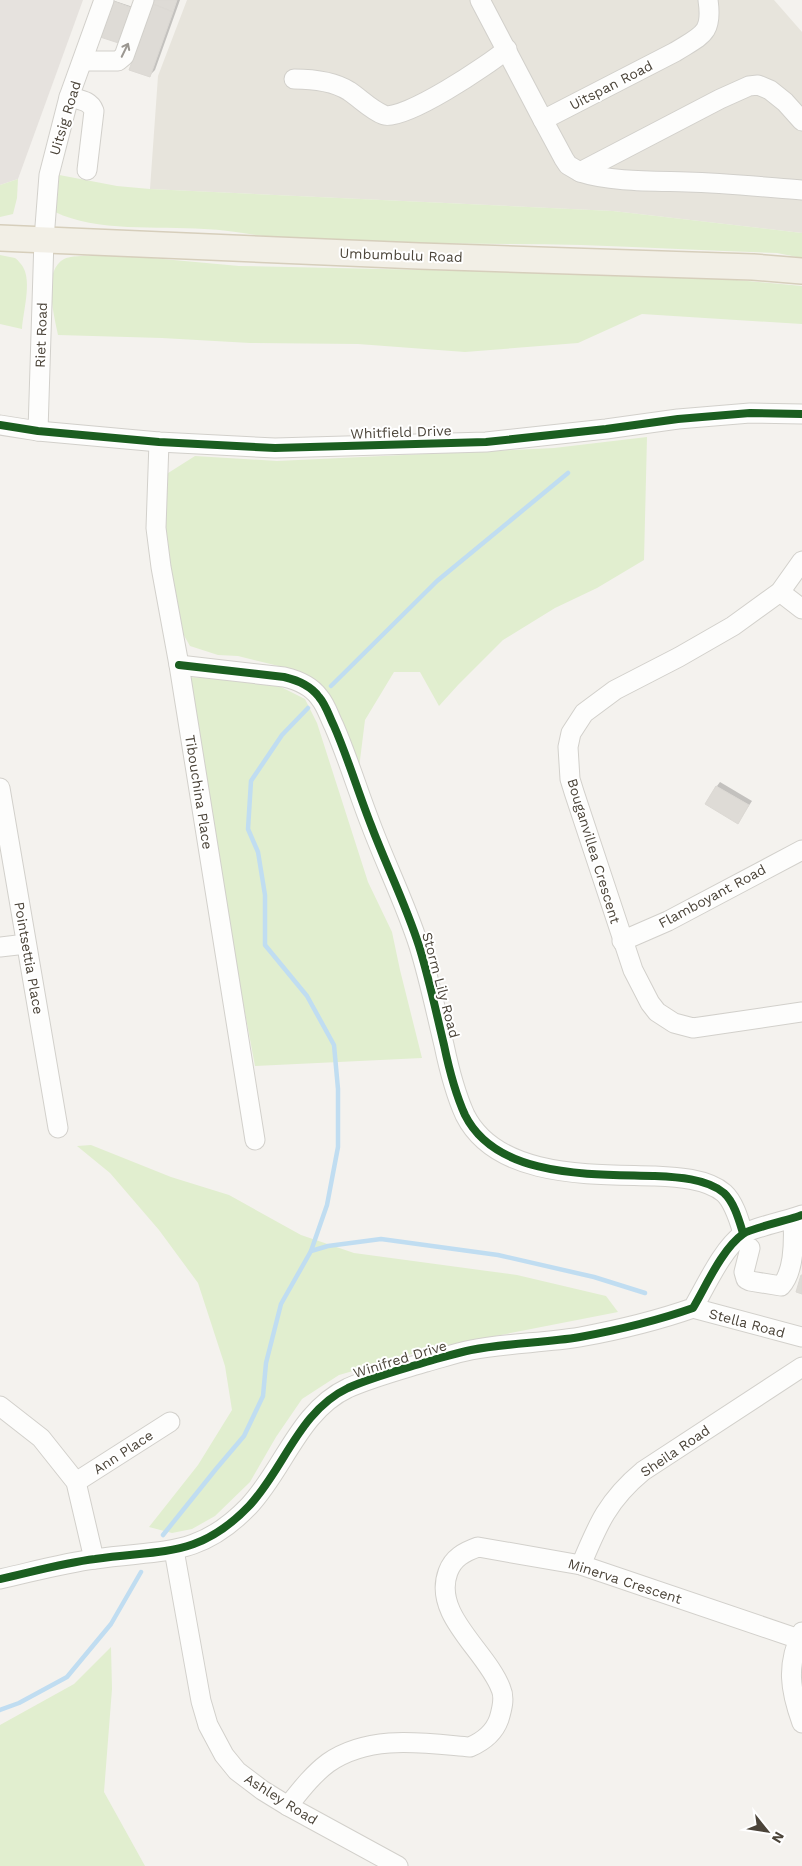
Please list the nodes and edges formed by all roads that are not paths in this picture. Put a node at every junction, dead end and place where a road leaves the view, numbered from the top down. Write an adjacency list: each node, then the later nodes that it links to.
1 (104, 0): 6 (street, Uitsig Road)
2 (144, 0): 6 (street, one-way to 2)
3 (480, 0): 5 (street)
4 (708, 0): 9 (street, Uitspan Road)
5 (507, 49): 7 (street); 9 (street)
6 (83, 61): 8 (street, Uitsig Road)
7 (294, 78)
8 (69, 97): 11 (street); 15 (street, Uitsig Road)
9 (543, 120): 12 (street)
10 (802, 121): 12 (street)
11 (87, 170)
12 (580, 172): 13 (street)
13 (802, 190)
14 (0, 238): 15 (main road, Umbumbulu Road)
15 (44, 239): 16 (main road, Umbumbulu Road); 19 (street, Riet Road)
16 (802, 271)
17 (802, 414): 20 (street, Whitfield Drive)
18 (0, 425): 19 (street, Whitfield Drive)
19 (38, 430): 20 (street, Whitfield Drive)
20 (159, 442): 24 (street, Tibouchina Place)
21 (802, 561): 22 (street, Bouganvillea Crescent)
22 (780, 592): 23 (street); 27 (street, Bouganvillea Crescent)
23 (802, 609)
24 (179, 665): 32 (street, Tibouchina Place); 34 (street, Storm Lily Road)
25 (0, 788): 28 (street, Pointsettia Place)
26 (802, 850): 27 (street, Flamboyant Road)
27 (622, 941): 30 (street, Bouganvillea Crescent)
28 (26, 944): 29 (street); 31 (street, Pointsettia Place)
29 (0, 946)
30 (802, 1012)
31 (58, 1128)
32 (255, 1140)
33 (797, 1217): 34 (street); 34 (street)
34 (746, 1241): 35 (street)
35 (693, 1308): 36 (street, Stella Road); 41 (street, Winifred Drive)
36 (802, 1337)
37 (802, 1367): 43 (street, Sheila Road)
38 (0, 1406): 40 (street)
39 (170, 1422): 40 (street, Ann Place)
40 (76, 1482): 42 (street)
41 (174, 1550): 42 (street, Winifred Drive); 47 (street, Ashley Road)
42 (94, 1559): 44 (street, Winifred Drive)
43 (581, 1565): 45 (street, Minerva Crescent); 47 (street, Minerva Crescent)
44 (0, 1579)
45 (800, 1636): 46 (street)
46 (802, 1723)
47 (288, 1806): 48 (street, Ashley Road)
48 (398, 1866)

